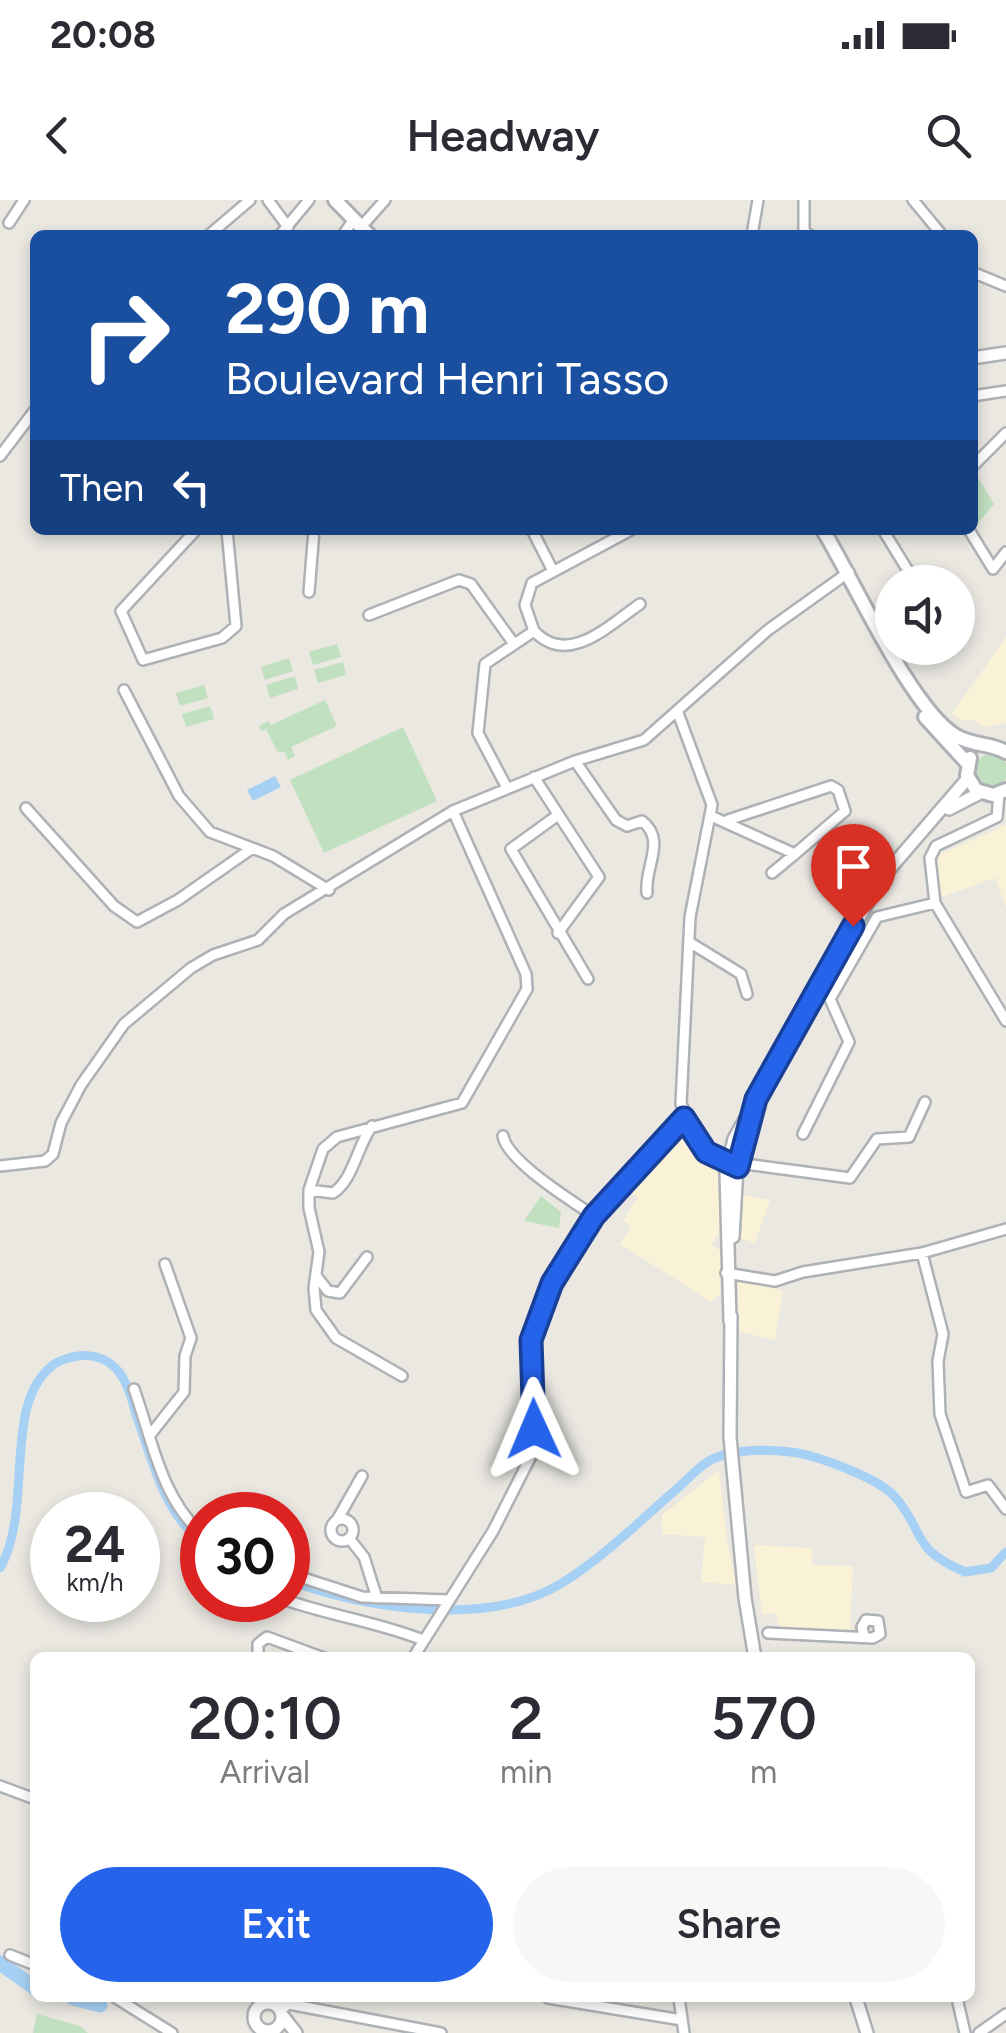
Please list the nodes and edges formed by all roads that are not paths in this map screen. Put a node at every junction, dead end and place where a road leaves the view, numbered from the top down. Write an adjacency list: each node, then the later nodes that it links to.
1 (24, 200): 10 (street)
2 (250, 200): 13 (street)
3 (268, 200): 11 (street)
4 (309, 200): 11 (street)
5 (334, 200): 12 (main road)
6 (384, 200): 12 (street)
7 (758, 200): 15 (street)
8 (804, 200): 16 (street)
9 (914, 200): 17 (street)
10 (9, 223)
11 (288, 227): 14 (street)
12 (361, 228)
13 (215, 230)
14 (285, 230)
15 (753, 230)
16 (804, 230)
17 (938, 230)
18 (978, 274): 19 (street)
19 (1006, 286)
20 (1006, 350): 21 (street)
21 (978, 353)
22 (1006, 391): 23 (street)
23 (978, 395)
24 (30, 417): 26 (street)
25 (1006, 432): 27 (street)
26 (0, 456)
27 (978, 461)
28 (191, 535): 29 (street)
29 (227, 535)
30 (314, 535): 40 (street)
31 (535, 535): 38 (street)
32 (622, 535): 38 (street)
33 (823, 535): 39 (main road)
34 (886, 535): 37 (street)
35 (972, 535): 36 (street)
36 (1006, 552)
37 (905, 565)
38 (554, 572): 43 (street)
39 (845, 575): 46 (street); 47 (main road); 50 (main road)
40 (309, 592)
41 (640, 604): 43 (street)
42 (368, 615): 44 (street)
43 (534, 630): 44 (street)
44 (514, 644): 52 (street)
45 (124, 690): 61 (street)
46 (678, 714): 49 (street); 58 (street)
47 (982, 748): 48 (main road); 50 (main road)
48 (1004, 748)
49 (574, 761): 51 (street); 65 (street)
50 (968, 771): 54 (main road); 60 (street)
51 (534, 777): 52 (street); 57 (street)
52 (507, 788): 56 (street)
53 (1002, 792): 54 (main road); 66 (street)
54 (980, 793): 60 (street)
55 (26, 808): 61 (street)
56 (453, 810): 64 (street); 74 (street)
57 (558, 815): 67 (street); 67 (street)
58 (711, 816): 59 (street); 68 (street)
59 (728, 820): 62 (street); 62 (street)
60 (930, 823): 77 (street)
61 (251, 849): 64 (street)
62 (796, 854): 63 (street)
63 (772, 874)
64 (329, 890): 78 (street)
65 (647, 893)
66 (935, 903): 71 (street); 75 (street)
67 (558, 933): 69 (street)
68 (689, 942): 70 (street); 73 (street)
69 (588, 979)
70 (748, 994)
71 (1006, 1021)
72 (926, 1102): 77 (street)
73 (684, 1118): 77 (street); 80 (street)
74 (372, 1126): 79 (street); 79 (street)
75 (802, 1134)
76 (504, 1136): 80 (street)
77 (734, 1159): 85 (street)
78 (0, 1166)
79 (309, 1190): 86 (street)
80 (594, 1216): 97 (street)
81 (1006, 1229): 82 (street)
82 (922, 1253): 85 (street); 92 (street)
83 (367, 1257): 86 (street)
84 (164, 1264): 89 (street)
85 (729, 1272): 100 (street)
86 (317, 1277): 87 (street)
87 (402, 1376)
88 (134, 1390): 89 (street)
89 (150, 1434): 91 (street)
90 (362, 1476): 93 (street)
91 (180, 1507)
92 (1006, 1509)
93 (337, 1520): 94 (street); 94 (street)
94 (349, 1538): 96 (street)
95 (310, 1582): 96 (street)
96 (377, 1598): 97 (street)
97 (445, 1605): 101 (street)
98 (310, 1607): 101 (street)
99 (863, 1633): 100 (street)
100 (753, 1635): 105 (street)
101 (423, 1640): 104 (street)
102 (258, 1652): 103 (street)
103 (308, 1652)
104 (416, 1652)
105 (757, 1652)
106 (0, 1786): 107 (street)
107 (30, 1798)
108 (10, 1955): 109 (street)
109 (30, 1962)
110 (122, 2002): 121 (street)
111 (572, 2002): 118 (street)
112 (680, 2002): 118 (street)
113 (857, 2002): 119 (street)
114 (958, 2002): 126 (street)
115 (279, 2006): 117 (street); 120 (street); 123 (street); 124 (street)
116 (1006, 2014): 127 (street)
117 (254, 2018): 120 (street); 122 (street)
118 (682, 2020): 125 (street)
119 (867, 2029)
120 (267, 2032)
121 (172, 2033)
122 (245, 2033)
123 (296, 2033)
124 (440, 2033)
125 (684, 2033)
126 (965, 2033)
127 (979, 2033)

